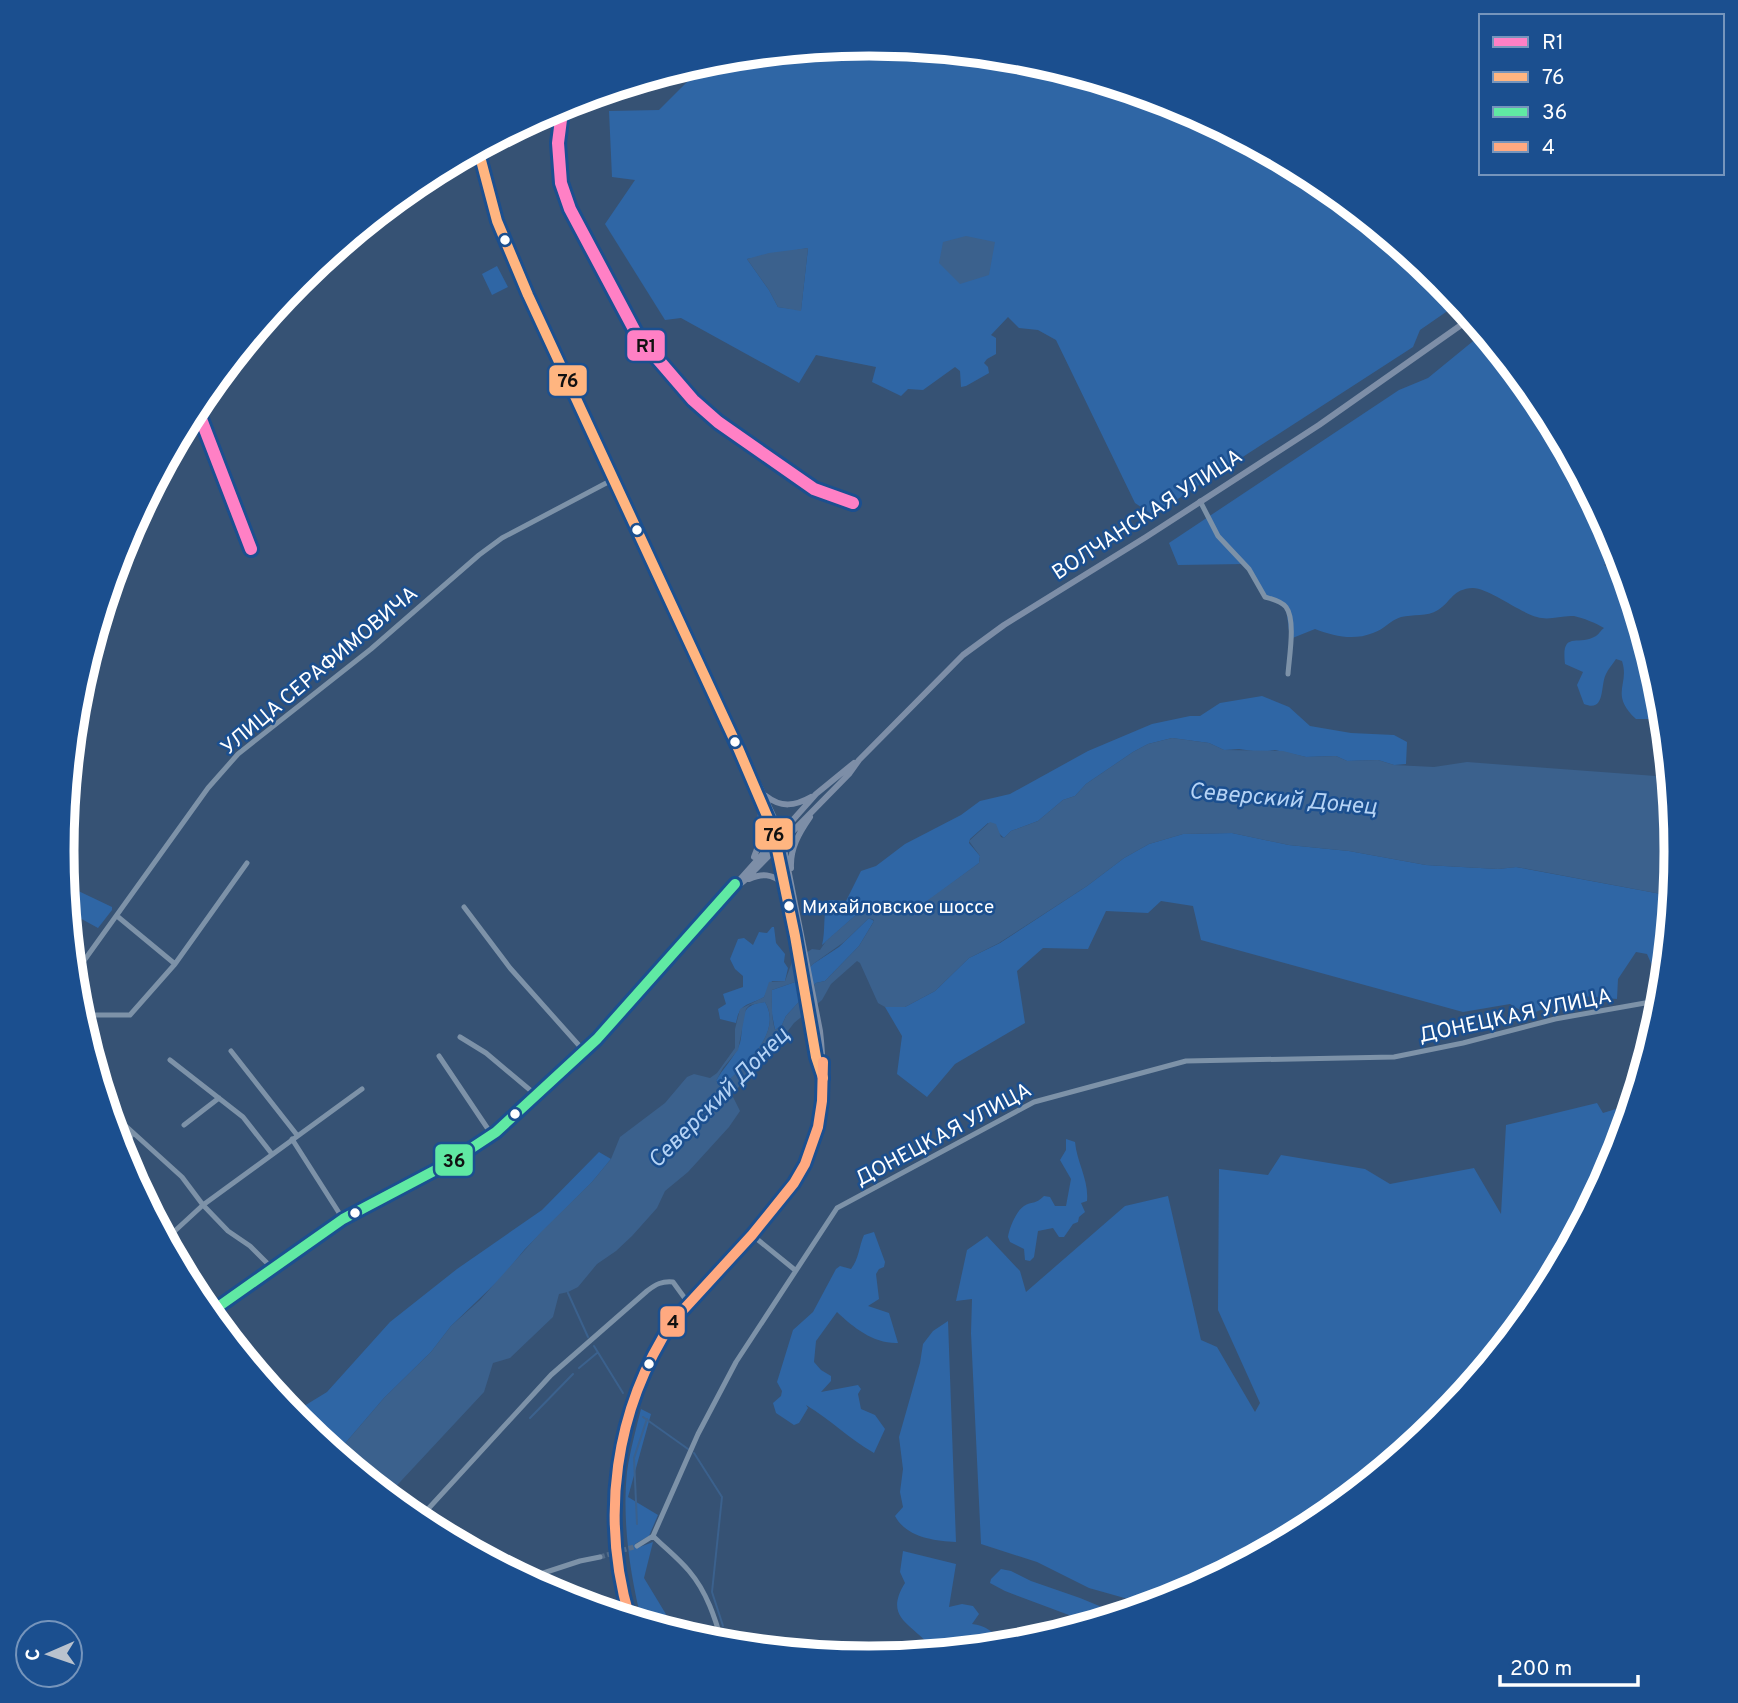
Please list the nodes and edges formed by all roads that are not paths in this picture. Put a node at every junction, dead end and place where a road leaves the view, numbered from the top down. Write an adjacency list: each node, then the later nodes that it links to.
1 (480, 158): 3 (main road)
2 (1464, 323): 4 (main road, ВОЛЧАНСКАЯ УЛИЦА)
3 (612, 480): 6 (main road); 19 (street, УЛИЦА СЕРАФИМОВИЧА)
4 (1200, 501): 5 (street); 7 (main road, ВОЛЧАНСКАЯ УЛИЦА)
5 (1288, 674)
6 (738, 748): 8 (main road); 11 (main road)
7 (859, 760): 9 (main road, ВОЛЧАНСКАЯ УЛИЦА); 10 (main road, ВОЛЧАНСКАЯ УЛИЦА)
8 (763, 793): 9 (main road); 12 (main road)
9 (816, 794): 12 (main road, ВОЛЧАНСКАЯ УЛИЦА)
10 (820, 803): 12 (main road, ВОЛЧАНСКАЯ УЛИЦА); 16 (main road)
11 (761, 804): 12 (main road); 14 (main road)
12 (779, 840): 14 (main road, ВОЛЧАНСКАЯ УЛИЦА); 15 (main road, ВОЛЧАНСКАЯ УЛИЦА); 16 (main road)
13 (247, 863): 20 (street)
14 (750, 866): 17 (main road, ВОЛЧАНСКАЯ УЛИЦА)
15 (744, 881): 16 (main road); 17 (main road, ВОЛЧАНСКАЯ УЛИЦА)
16 (788, 886): 42 (main road)
17 (726, 895): 26 (main road, ВОЛЧАНСКАЯ УЛИЦА)
18 (464, 907): 26 (street)
19 (117, 916): 20 (street); 21 (street, УЛИЦА СЕРАФИМОВИЧА)
20 (175, 964): 23 (street)
21 (82, 965)
22 (1650, 1003): 44 (street, ДОНЕЦКАЯ УЛИЦА)
23 (91, 1015)
24 (460, 1037): 30 (street)
25 (230, 1051): 36 (street)
26 (584, 1051): 30 (main road, ВОЛЧАНСКАЯ УЛИЦА)
27 (439, 1056): 35 (street)
28 (170, 1060): 31 (street)
29 (362, 1089): 36 (street)
30 (536, 1096): 35 (main road, ВОЛЧАНСКАЯ УЛИЦА)
31 (219, 1098): 33 (street); 38 (street)
32 (122, 1123): 34 (street)
33 (184, 1125)
34 (133, 1133): 37 (street); 39 (street)
35 (492, 1135): 40 (main road, ВОЛЧАНСКАЯ УЛИЦА)
36 (295, 1137): 38 (street); 40 (street)
37 (128, 1140)
38 (272, 1154): 39 (street)
39 (203, 1205): 41 (street); 43 (street)
40 (343, 1219): 43 (main road, ВОЛЧАНСКАЯ УЛИЦА)
41 (172, 1234)
42 (752, 1235): 44 (street); 45 (main road)
43 (272, 1268): 46 (main road, ВОЛЧАНСКАЯ УЛИЦА)
44 (795, 1270): 48 (street, ДОНЕЦКАЯ УЛИЦА)
45 (689, 1304): 47 (street); 52 (main road)
46 (218, 1307)
47 (425, 1512)
48 (653, 1536): 49 (street); 53 (street)
49 (637, 1546)
50 (600, 1557): 51 (street)
51 (539, 1575)
52 (627, 1609)
53 (719, 1633)

